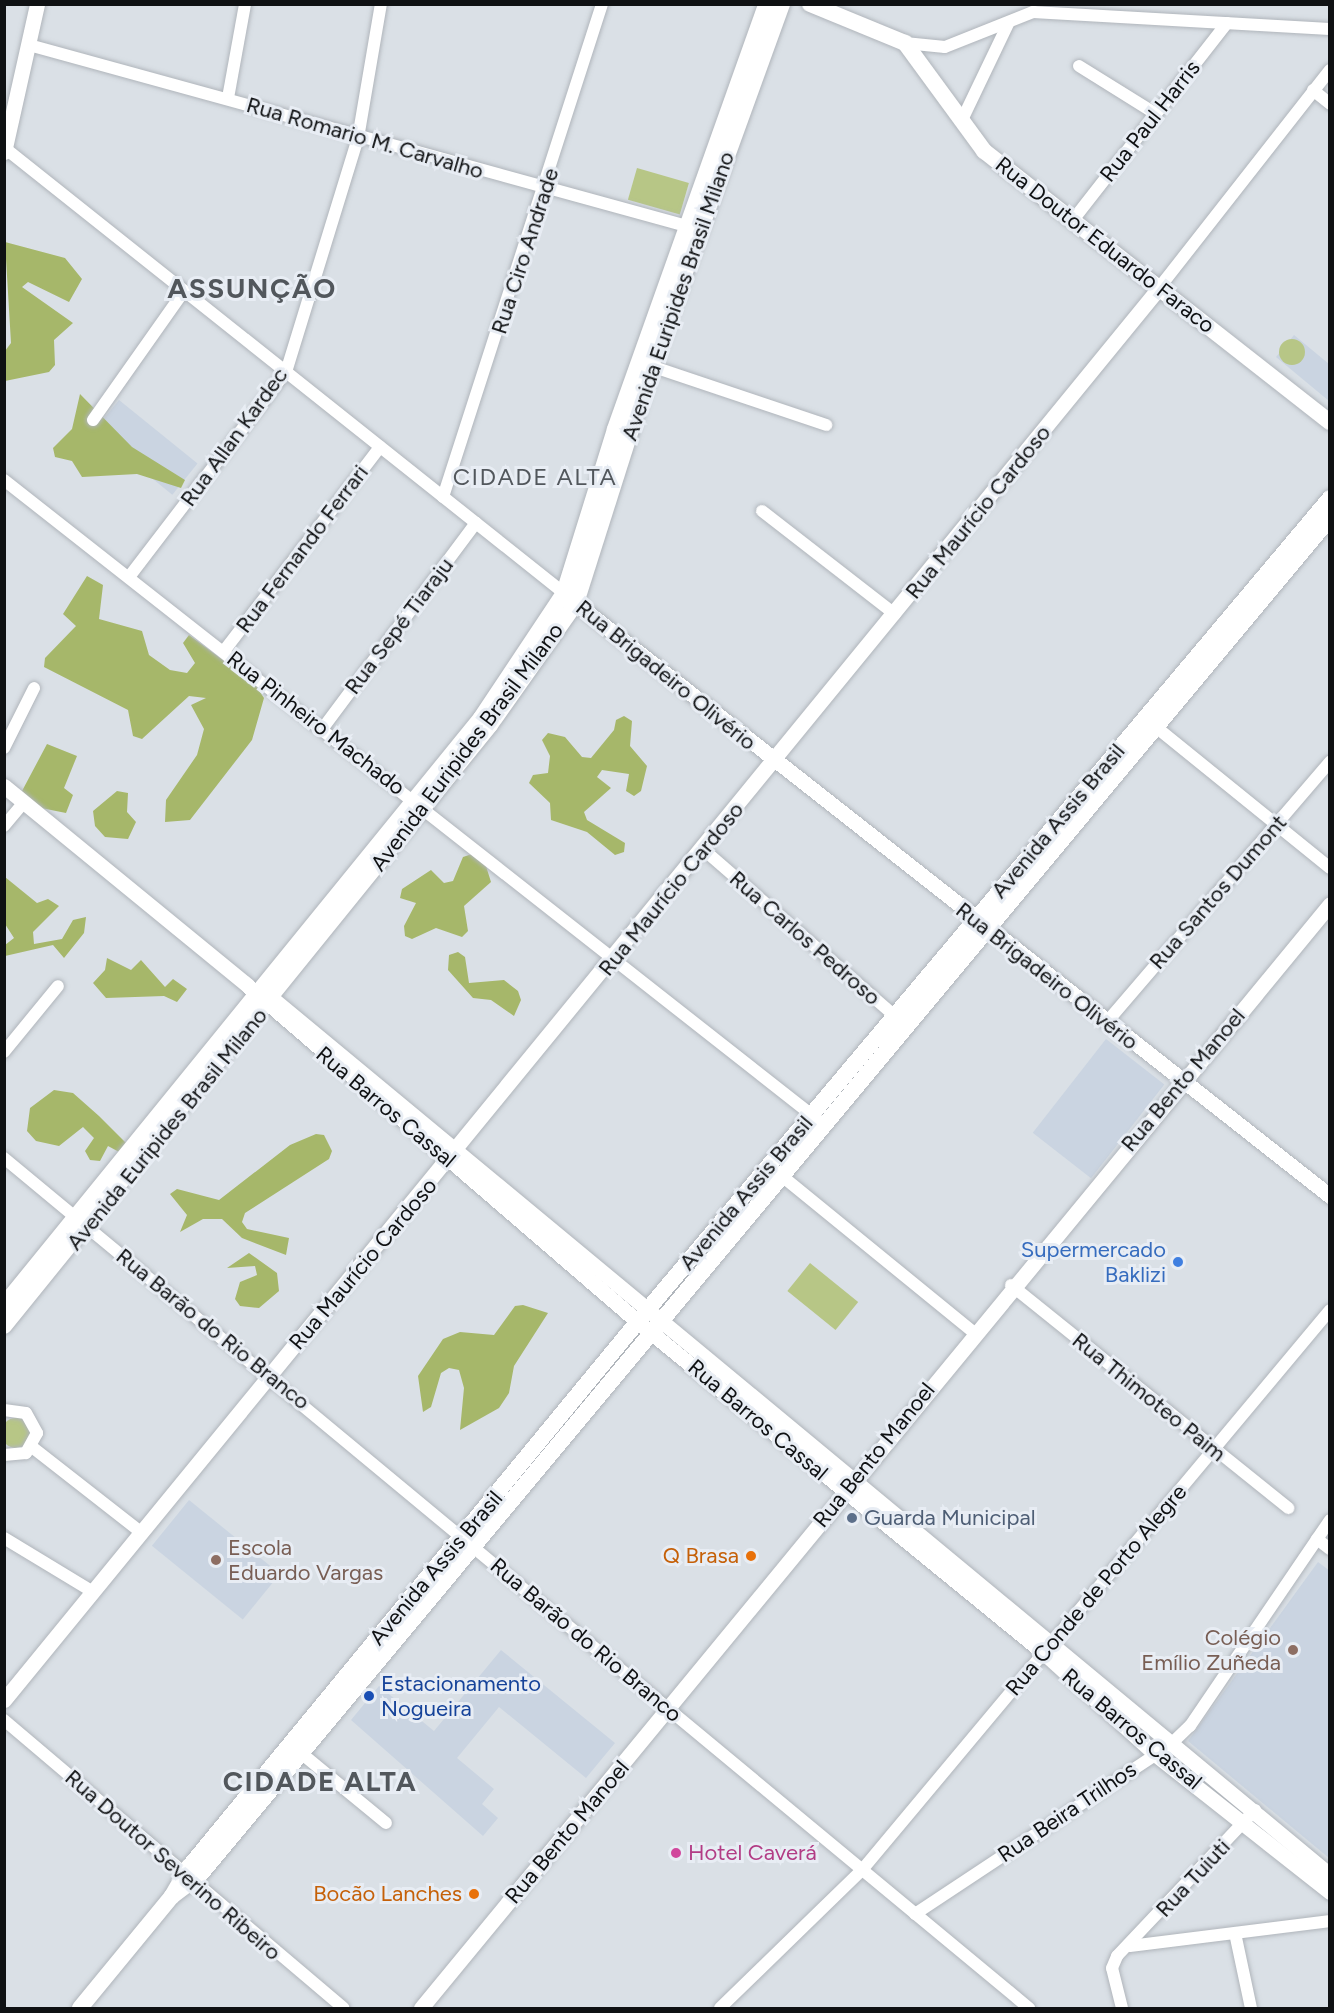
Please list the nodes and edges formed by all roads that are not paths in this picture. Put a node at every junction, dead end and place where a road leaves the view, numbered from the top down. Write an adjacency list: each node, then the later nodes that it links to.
1 (37, 4): 12 (street)
2 (245, 4): 17 (street)
3 (381, 4): 21 (street, Rua Allan Kardec)
4 (602, 4): 23 (street, Rua Ciro Andrade)
5 (766, 4): 15 (main road, Avenida Euripides Brasil Milano)
6 (782, 4): 15 (main road, Avenida Euripides Brasil Milano)
7 (810, 4): 11 (main road)
8 (1227, 23): 9 (street); 10 (street); 19 (street, Rua Paul Harris)
9 (1008, 24): 11 (street); 20 (street)
10 (1329, 29)
11 (906, 44): 20 (main road, Rua Doutor Eduardo Faraco)
12 (29, 45): 17 (street, Rua Romario M. Carvalho); 22 (street)
13 (1078, 66): 19 (street)
14 (1329, 70): 16 (street, Rua Maurício Cardoso)
15 (745, 84): 25 (main road, Avenida Euripides Brasil Milano)
16 (1313, 90): 18 (street); 26 (street, Rua Maurício Cardoso)
17 (228, 98): 21 (street, Rua Romario M. Carvalho)
18 (1329, 104)
19 (1156, 114): 24 (street, Rua Paul Harris)
20 (962, 120): 24 (main road, Rua Doutor Eduardo Faraco)
21 (358, 138): 23 (street, Rua Romario M. Carvalho); 30 (street, Rua Allan Kardec)
22 (5, 151): 28 (street, Rua Brigadeiro Olivério)
23 (546, 189): 25 (street, Rua Romario M. Carvalho); 37 (street, Rua Ciro Andrade)
24 (1073, 220): 26 (main road, Rua Doutor Eduardo Faraco)
25 (693, 228): 27 (main road, Avenida Euripides Brasil Milano)
26 (1159, 288): 32 (main road, Rua Doutor Eduardo Faraco); 44 (street, Rua Maurício Cardoso)
27 (673, 289): 29 (main road, Avenida Euripides Brasil Milano); 34 (main road, Avenida Euripides Brasil Milano)
28 (184, 291): 30 (street, Rua Brigadeiro Olivério); 31 (street)
29 (651, 366): 33 (street); 34 (main road, Avenida Euripides Brasil Milano)
30 (286, 372): 35 (street, Rua Brigadeiro Olivério); 42 (street, Rua Allan Kardec)
31 (93, 420)
32 (1329, 422)
33 (826, 425)
34 (622, 431): 43 (main road, Avenida Euripides Brasil Milano)
35 (380, 447): 37 (street, Rua Brigadeiro Olivério); 45 (street, Rua Fernando Ferrari)
36 (4, 480): 42 (street, Rua Pinheiro Machado)
37 (443, 497): 41 (street, Rua Brigadeiro Olivério)
38 (1329, 498): 40 (main road, Avenida Assis Brasil)
39 (762, 511): 44 (street)
40 (1321, 521): 47 (main road, Avenida Assis Brasil)
41 (476, 523): 43 (street, Rua Brigadeiro Olivério); 48 (street, Rua Sepé Tiaraju)
42 (129, 577): 45 (street, Rua Pinheiro Machado)
43 (570, 598): 50 (street, Rua Brigadeiro Olivério); 54 (main road, Avenida Euripides Brasil Milano)
44 (895, 614): 50 (street, Rua Maurício Cardoso)
45 (224, 651): 48 (street, Rua Pinheiro Machado)
46 (34, 688): 49 (street)
47 (1149, 722): 55 (street); 60 (main road, Avenida Assis Brasil)
48 (322, 728): 54 (street, Rua Pinheiro Machado)
49 (4, 748)
50 (776, 762): 57 (street, Rua Maurício Cardoso); 60 (street, Rua Brigadeiro Olivério)
51 (1329, 762): 55 (street, Rua Santos Dumont)
52 (4, 786): 53 (street, Rua Barros Cassal)
53 (24, 802): 56 (street); 63 (street, Rua Barros Cassal)
54 (420, 803): 61 (street, Rua Pinheiro Machado); 63 (main road, Avenida Euripides Brasil Milano)
55 (1276, 825): 58 (street); 65 (street, Rua Santos Dumont)
56 (4, 826)
57 (704, 850): 61 (street, Rua Maurício Cardoso); 64 (street, Rua Carlos Pedroso)
58 (1329, 868)
59 (1329, 904): 67 (street, Rua Bento Manoel)
60 (980, 925): 64 (main road, Avenida Assis Brasil); 65 (street, Rua Brigadeiro Olivério)
61 (616, 956): 68 (street, Rua Pinheiro Machado); 69 (street, Rua Maurício Cardoso)
62 (58, 986): 66 (street)
63 (260, 994): 69 (street, Rua Barros Cassal); 73 (main road, Avenida Euripides Brasil Milano)
64 (901, 1021): 68 (main road, Avenida Assis Brasil)
65 (1106, 1023): 67 (street, Rua Brigadeiro Olivério)
66 (4, 1052)
67 (1183, 1083): 72 (street, Rua Brigadeiro Olivério); 75 (street, Rua Bento Manoel)
68 (818, 1119): 71 (main road, Avenida Assis Brasil)
69 (454, 1155): 74 (street, Rua Barros Cassal); 83 (street, Rua Maurício Cardoso)
70 (4, 1158): 73 (street, Rua Barão do Rio Branco)
71 (775, 1170): 77 (main road, Avenida Assis Brasil); 81 (main road, Avenida Assis Brasil); 82 (street)
72 (1329, 1196)
73 (84, 1223): 76 (main road, Avenida Euripides Brasil Milano); 80 (main road, Avenida Euripides Brasil Milano); 83 (street, Rua Barão do Rio Branco)
74 (541, 1229): 77 (street, Rua Barros Cassal); 79 (street, Rua Barros Cassal)
75 (1011, 1284): 82 (street, Rua Bento Manoel); 87 (street, Rua Thimoteo Paim)
76 (4, 1305)
77 (649, 1308): 79 (main road, Avenida Assis Brasil); 81 (street, Rua Barros Cassal)
78 (1329, 1310): 87 (street, Rua Conde de Porto Alegre)
79 (638, 1322): 81 (street, Rua Barros Cassal); 84 (main road, Avenida Assis Brasil)
80 (4, 1326)
81 (657, 1327): 84 (main road, Avenida Assis Brasil); 89 (street, Rua Barros Cassal); 90 (street, Rua Barros Cassal)
82 (973, 1332): 89 (street, Rua Bento Manoel)
83 (271, 1376): 93 (street, Rua Maurício Cardoso); 96 (street, Rua Barão do Rio Branco)
84 (593, 1390): 96 (main road, Avenida Assis Brasil)
85 (4, 1410): 86 (street)
86 (32, 1447): 88 (street); 93 (street)
87 (1213, 1450): 91 (street, Rua Thimoteo Paim); 99 (street, Rua Conde de Porto Alegre)
88 (4, 1455)
89 (856, 1479): 90 (street, Rua Bento Manoel); 99 (street, Rua Barros Cassal)
90 (846, 1492): 99 (street, Rua Barros Cassal); 101 (street, Rua Bento Manoel)
91 (1288, 1508)
92 (1329, 1520): 95 (street, Rua Beira Trilhos)
93 (142, 1533): 98 (street, Rua Maurício Cardoso)
94 (4, 1538): 98 (street)
95 (1317, 1539): 97 (street); 103 (street, Rua Beira Trilhos)
96 (468, 1542): 101 (street, Rua Barão do Rio Branco); 104 (main road, Avenida Assis Brasil); 110 (main road, Avenida Assis Brasil)
97 (1329, 1549)
98 (93, 1592): 100 (street, Rua Maurício Cardoso)
99 (1049, 1648): 103 (street, Rua Barros Cassal); 105 (street, Rua Barros Cassal); 108 (street, Rua Conde de Porto Alegre)
100 (4, 1700)
101 (669, 1709): 108 (street, Rua Barão do Rio Branco); 118 (street, Rua Bento Manoel)
102 (4, 1719): 110 (street, Rua Doutor Severino Ribeiro)
103 (1170, 1745): 105 (street, Rua Beira Trilhos); 106 (street, Rua Barros Cassal)
104 (301, 1753): 107 (street); 110 (main road, Avenida Assis Brasil)
105 (1155, 1754): 106 (street, Rua Barros Cassal); 112 (street, Rua Beira Trilhos)
106 (1250, 1815): 109 (street, Rua Barros Cassal); 111 (street, Rua Barros Cassal); 115 (street, Rua Tuiuti)
107 (386, 1823)
108 (862, 1870): 112 (street, Rua Barão do Rio Branco); 119 (street)
109 (1329, 1875)
110 (187, 1880): 116 (main road, Avenida Assis Brasil); 117 (street, Rua Doutor Severino Ribeiro)
111 (1329, 1892)
112 (915, 1914): 120 (street, Rua Barão do Rio Branco)
113 (1329, 1921): 114 (street)
114 (1235, 1933): 115 (street); 122 (street)
115 (1130, 1946): 121 (street, Rua Tuiuti)
116 (81, 2008)
117 (343, 2008)
118 (421, 2008)
119 (720, 2008)
120 (1029, 2008)
121 (1122, 2008)
122 (1251, 2008)

